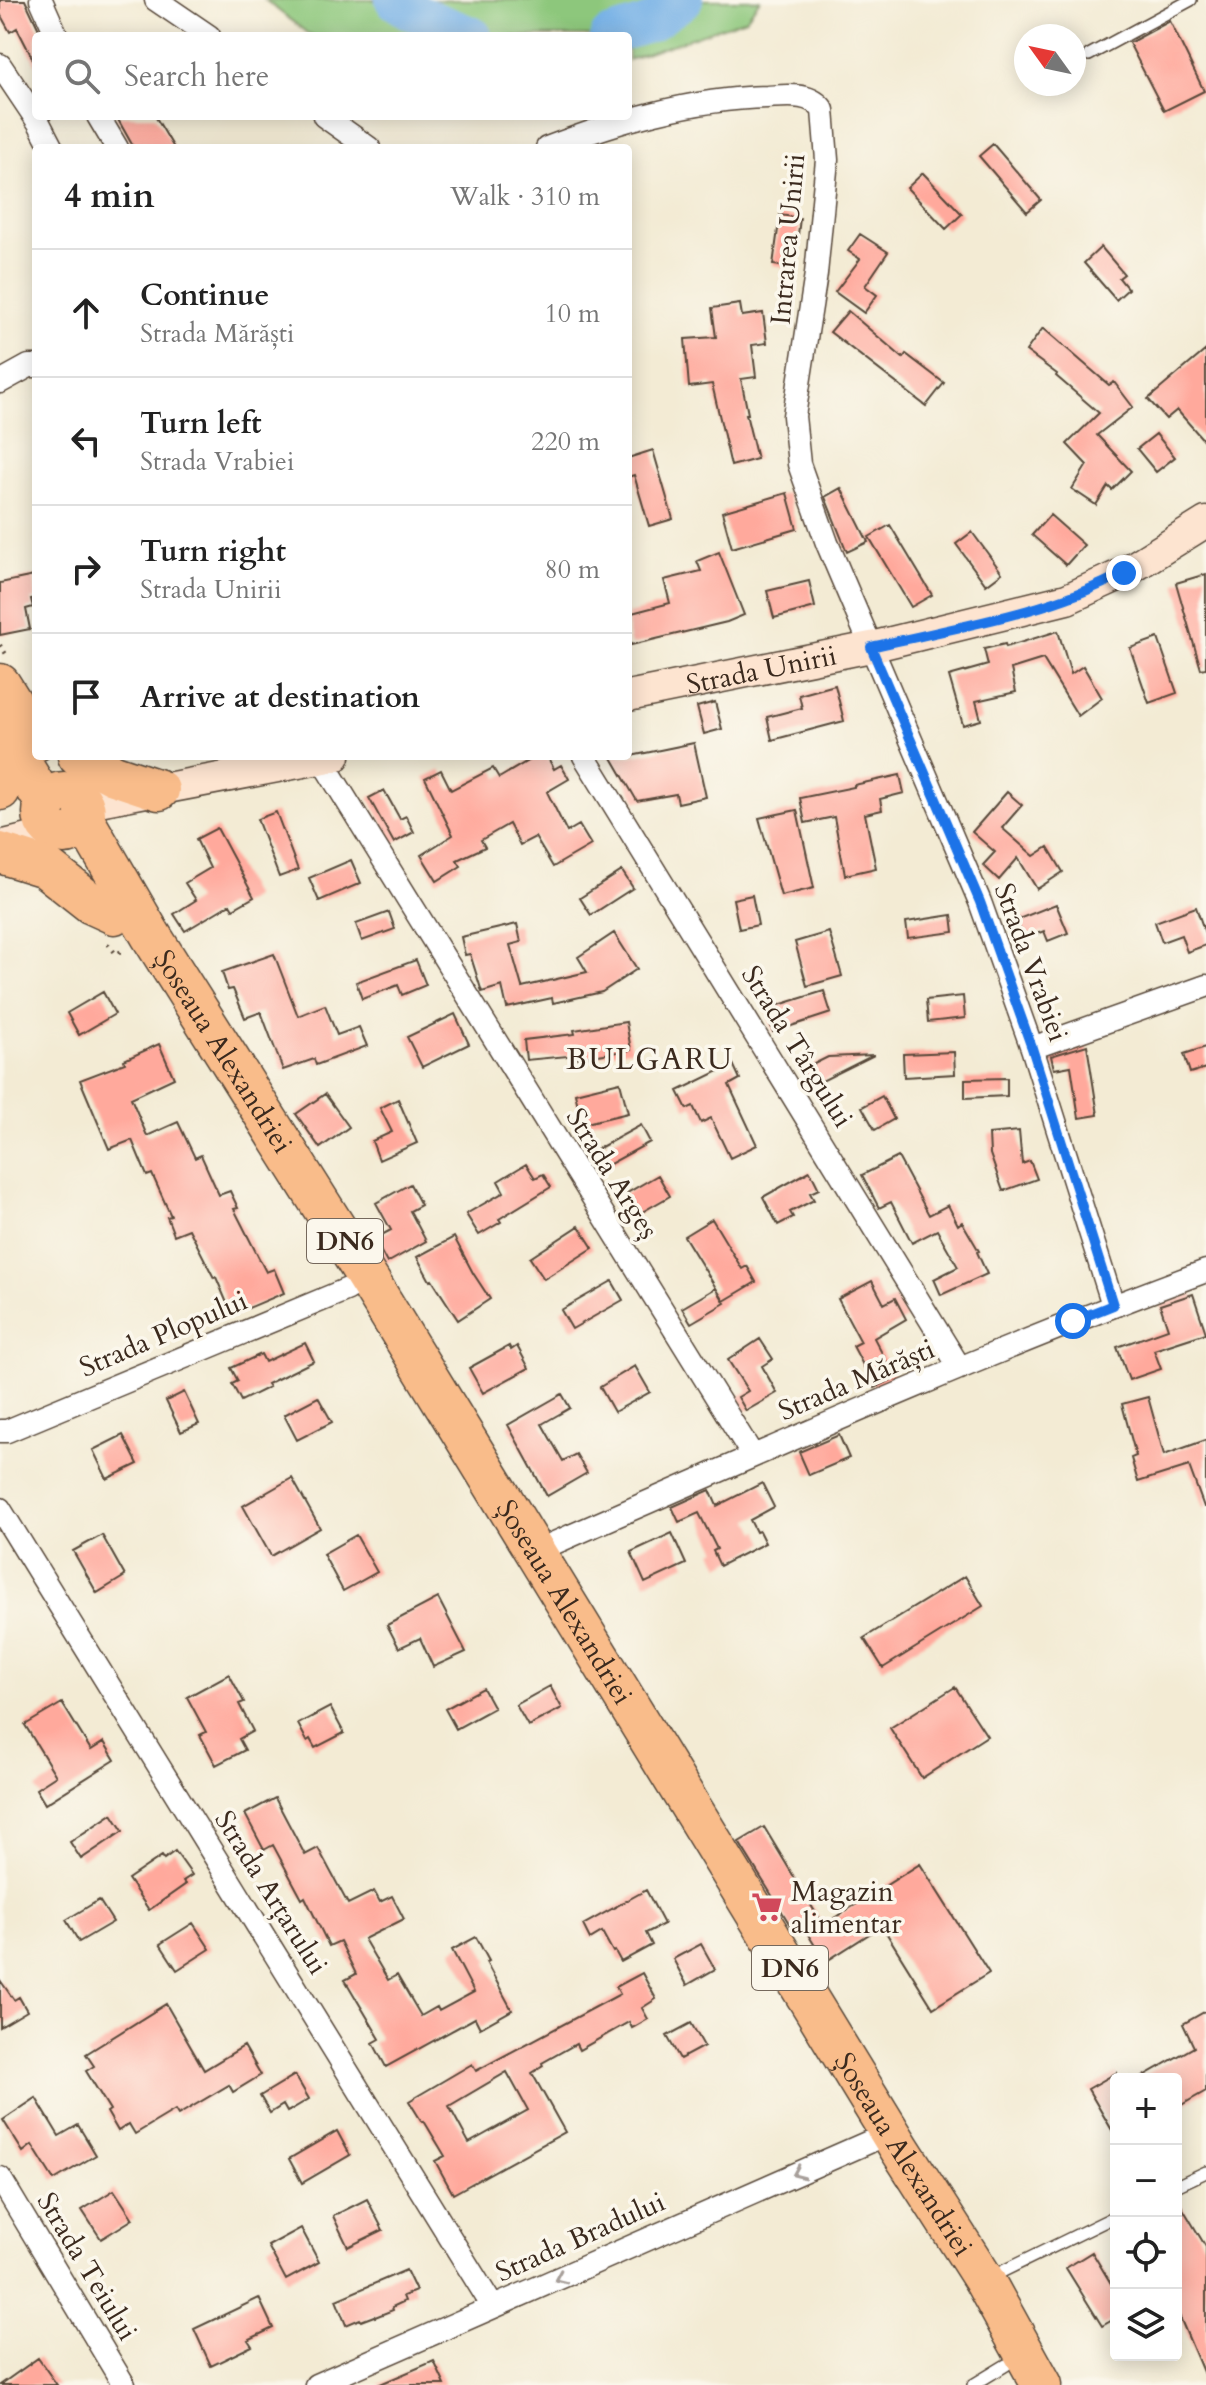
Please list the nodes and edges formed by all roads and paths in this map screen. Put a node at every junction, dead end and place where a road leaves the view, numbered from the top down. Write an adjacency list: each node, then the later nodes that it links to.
1 (41, 0): 4 (street)
2 (156, 0): 5 (street)
3 (1191, 0): 6 (lane)
4 (55, 32)
5 (203, 32)
6 (1089, 55)
7 (0, 65): 8 (street)
8 (32, 113)
9 (37, 120): 12 (street)
10 (100, 120): 13 (street)
11 (330, 120): 14 (street)
12 (50, 144)
13 (115, 144)
14 (363, 144)
15 (559, 144): 19 (street, Intrarea Unirii)
16 (32, 366): 17 (street)
17 (0, 382)
18 (1206, 522): 19 (main road, Strada Unirii)
19 (871, 647): 21 (main road, Strada Unirii); 38 (street, Strada Vrabiei)
20 (0, 683): 22 (highway); 24 (highway)
21 (632, 695)
22 (32, 716)
23 (0, 729): 32 (highway, Șoseaua Alexandriei / DN6)
24 (32, 735)
25 (47, 760): 32 (highway, Șoseaua Alexandriei / DN6)
26 (313, 760): 31 (main road)
27 (330, 760): 44 (street, Strada Argeș)
28 (586, 760): 42 (street, Strada Târgului)
29 (0, 766): 30 (highway)
30 (0, 790)
31 (159, 790): 32 (highway)
32 (65, 807): 33 (main road); 34 (main road); 36 (highway, Șoseaua Alexandriei / DN6); 46 (highway, Șoseaua Alexandriei / DN6)
33 (0, 832)
34 (0, 846)
35 (0, 853): 36 (highway)
36 (114, 914): 40 (highway, Șoseaua Alexandriei / DN6)
37 (1206, 986): 38 (street)
38 (1032, 1048): 41 (street, Strada Vrabiei)
39 (1206, 1271): 41 (street, Strada Mărăști)
40 (348, 1289): 43 (street, Strada Plopului); 47 (highway, Șoseaua Alexandriei / DN6)
41 (1113, 1305): 42 (street, Strada Mărăști)
42 (960, 1368): 44 (street, Strada Mărăști)
43 (0, 1431)
44 (753, 1456): 46 (street, Strada Mărăști)
45 (0, 1509): 53 (street, Strada Arțarului)
46 (534, 1552): 52 (highway, Șoseaua Alexandriei / DN6)
47 (869, 2142): 53 (street, Strada Bradului, one-way to 53); 54 (highway, Șoseaua Alexandriei / DN6)
48 (1206, 2172): 50 (lane)
49 (0, 2178): 55 (street, Strada Teiului)
50 (1182, 2183)
51 (1114, 2217): 52 (lane)
52 (984, 2280): 57 (highway, Șoseaua Alexandriei / DN6)
53 (493, 2307): 56 (street, Strada Bradului)
54 (999, 2378)
55 (124, 2385)
56 (316, 2385)
57 (1042, 2385)

